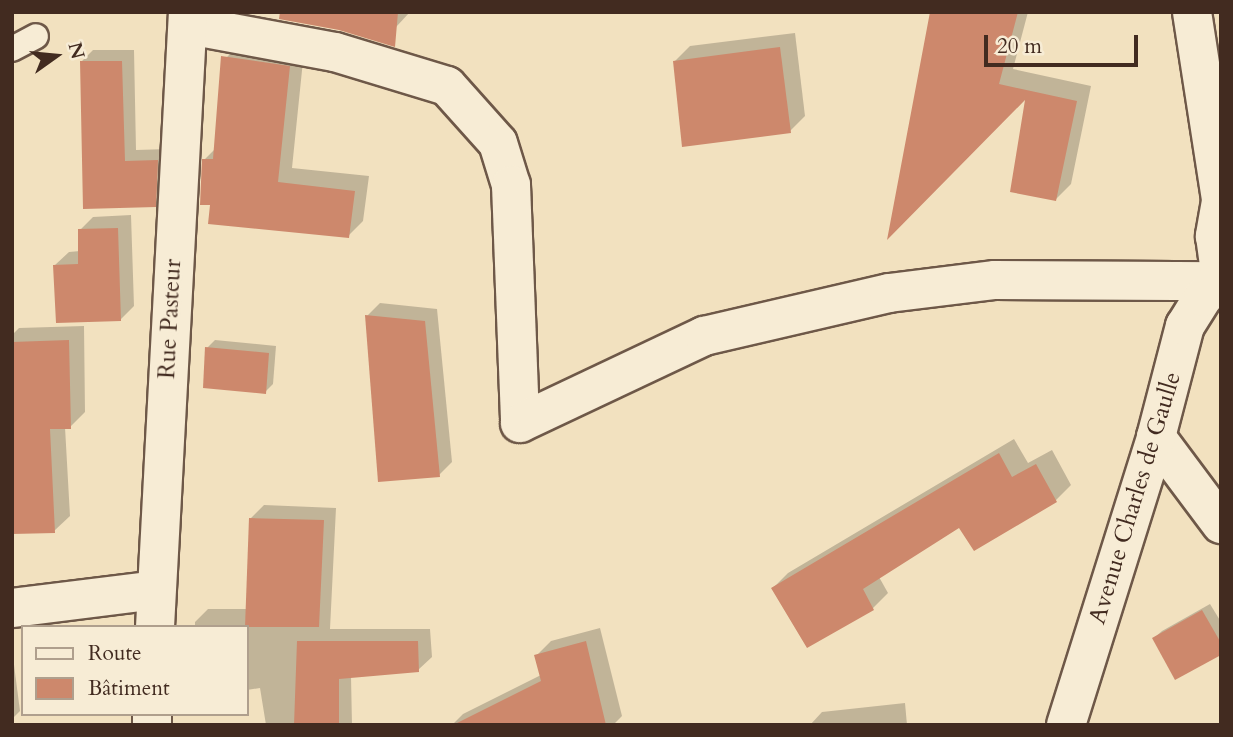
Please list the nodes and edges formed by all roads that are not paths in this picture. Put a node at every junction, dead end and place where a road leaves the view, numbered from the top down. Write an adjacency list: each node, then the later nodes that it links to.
1 (1192, 12): 5 (street)
2 (189, 18): 6 (street); 10 (street, Rue Pasteur)
3 (36, 36): 4 (lane)
4 (12, 49)
5 (1221, 201): 6 (street)
6 (1221, 280): 7 (street, Avenue Charles de Gaulle)
7 (1156, 438): 8 (street); 11 (street, Avenue Charles de Gaulle)
8 (1221, 524)
9 (12, 608): 10 (street)
10 (155, 608)
11 (1066, 725)

